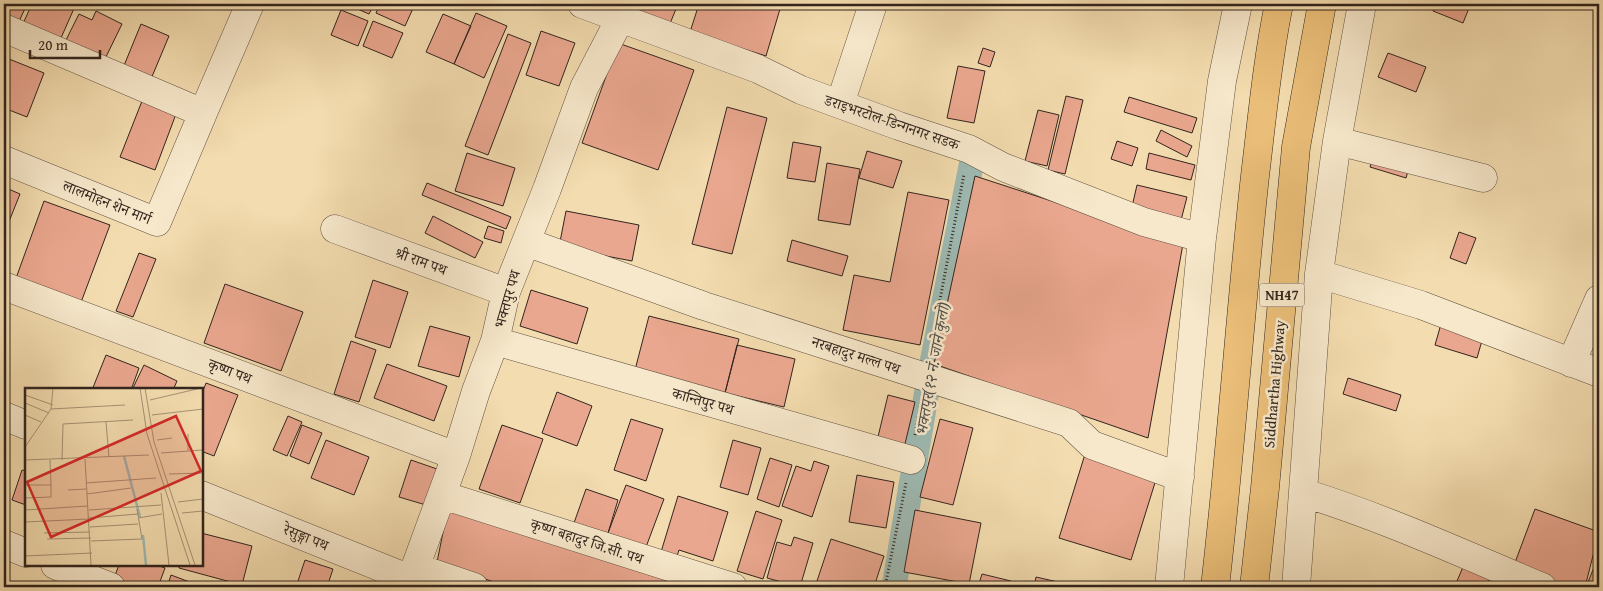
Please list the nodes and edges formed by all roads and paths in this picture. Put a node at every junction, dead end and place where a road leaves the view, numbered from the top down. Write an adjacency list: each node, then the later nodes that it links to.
1 (250, 4): 11 (street)
2 (582, 4): 8 (street, डराइभरटोल-डिन्गनगर सडक)
3 (872, 4): 10 (street)
4 (1238, 4): 16 (street)
5 (1279, 4): 41 (highway, NH47)
6 (1322, 4): 42 (highway, Siddhartha Highway / NH47)
7 (1362, 4): 12 (street)
8 (621, 17): 10 (street, डराइभरटोल-डिन्गनगर सडक); 17 (street, भक्तपुर पथ)
9 (4, 28): 11 (street)
10 (840, 104): 16 (street, डराइभरटोल-डिन्गनगर सडक)
11 (203, 113): 13 (street, लालमोहन शेन मार्ग)
12 (1337, 141): 14 (street); 18 (street)
13 (4, 160)
14 (1483, 178)
15 (335, 229): 20 (street, श्री राम पथ)
16 (1202, 238): 29 (street)
17 (526, 242): 20 (street, भक्तपुर पथ); 29 (street, नरबहादुर मल्ल पथ)
18 (1319, 274): 23 (street); 30 (street)
19 (4, 286): 27 (street, कृष्ण पथ)
20 (506, 292): 22 (street, भक्तपुर पथ)
21 (1599, 299): 23 (street)
22 (495, 341): 27 (street, भक्तपुर पथ); 28 (street, कान्तिपुर पथ)
23 (1571, 362): 24 (street)
24 (1599, 373)
25 (4, 416): 26 (street)
26 (25, 425)
27 (456, 456): 32 (street, भक्तपुर पथ)
28 (911, 460)
29 (1180, 477): 40 (street)
30 (1304, 494): 43 (street); 44 (street)
31 (202, 495): 36 (street, रेसुङ्गा पथ)
32 (442, 495): 36 (street, भक्तपुर पथ); 39 (street, कृष्ण बहादुर जि.सी. पथ)
33 (4, 544): 34 (street)
34 (25, 553)
35 (58, 566): 37 (street)
36 (411, 578): 38 (street, रेसुङ्गा पथ)
37 (111, 587)
38 (474, 587)
39 (733, 587)
40 (1169, 587)
41 (1215, 587)
42 (1254, 587)
43 (1296, 587)
44 (1542, 587)

